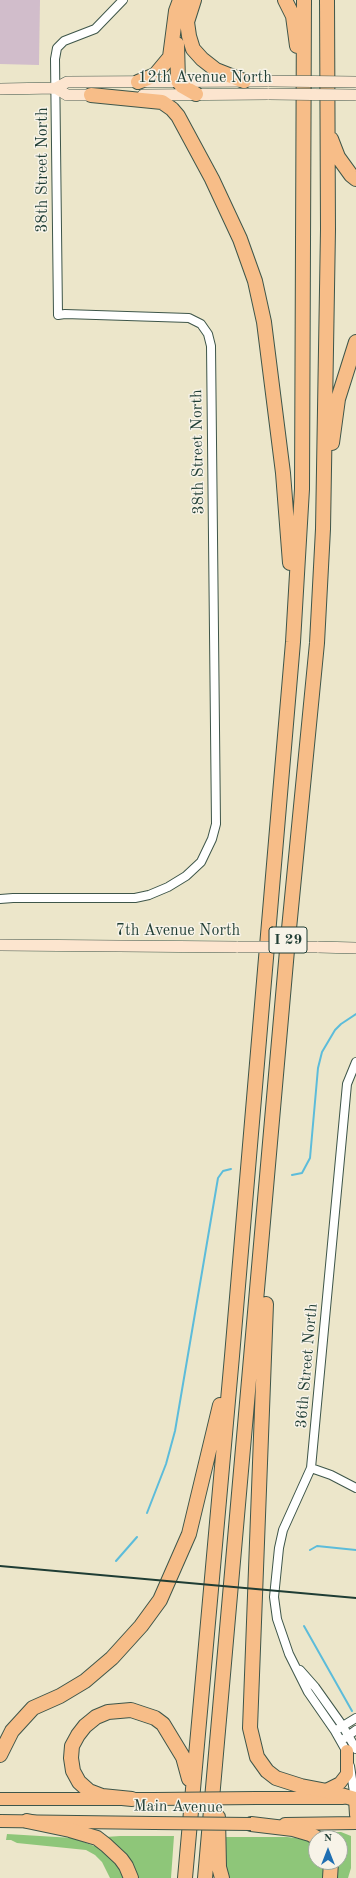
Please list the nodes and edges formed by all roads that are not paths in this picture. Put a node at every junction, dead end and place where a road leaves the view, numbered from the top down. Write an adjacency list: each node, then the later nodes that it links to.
1 (123, 0): 12 (street, 38th Street North)
2 (194, 0): 8 (highway)
3 (285, 0): 11 (highway)
4 (304, 0): 11 (highway, I 29)
5 (327, 0): 17 (highway, I 29)
6 (178, 6): 7 (highway); 9 (highway)
7 (178, 81): 8 (main road, 12th Avenue North); 9 (main road, 12th Avenue North); 14 (highway)
8 (244, 81): 10 (main road, 12th Avenue North, bridge)
9 (138, 82): 12 (main road, 12th Avenue North)
10 (356, 82)
11 (304, 84): 21 (highway, I 29)
12 (56, 88): 13 (main road, 12th Avenue North); 15 (main road, 12th Avenue North); 22 (street, 38th Street North)
13 (0, 89)
14 (196, 94): 15 (main road, 12th Avenue North); 16 (main road, 12th Avenue North, bridge)
15 (91, 95): 21 (highway)
16 (356, 95)
17 (327, 125): 18 (highway); 20 (highway, I 29)
18 (356, 179)
19 (356, 342): 20 (highway)
20 (323, 529): 26 (highway, I 29)
21 (293, 642): 27 (highway, I 29)
22 (0, 899)
23 (0, 945): 24 (main road, 7th Avenue North, bridge)
24 (356, 948)
25 (356, 1062): 28 (street, 36th Street North)
26 (271, 1145): 36 (highway, I 29); 40 (highway)
27 (232, 1356): 38 (highway); 39 (highway, I 29)
28 (312, 1468): 29 (street); 30 (street, 36th Street North)
29 (356, 1488)
30 (296, 1665): 32 (street, 36th Street North); 34 (street, 36th Street North)
31 (356, 1718): 32 (street)
32 (342, 1726): 34 (street); 35 (street, 36th Street North)
33 (356, 1730): 35 (street)
34 (335, 1731): 37 (street, 36th Street North)
35 (348, 1736): 37 (street, 36th Street North); 37 (street)
36 (216, 1738): 54 (highway, I 29); 55 (highway)
37 (348, 1747): 40 (main road); 42 (street, 36th Street North)
38 (0, 1755)
39 (192, 1786): 44 (highway); 53 (highway, I 29)
40 (327, 1790): 41 (main road); 42 (highway)
41 (303, 1798): 42 (main road, Main Avenue); 44 (main road, Main Avenue, bridge)
42 (356, 1798): 46 (main road)
43 (0, 1799): 44 (main road, Main Avenue)
44 (132, 1799)
45 (0, 1815): 47 (main road)
46 (356, 1815)
47 (0, 1822): 48 (main road, Main Avenue)
48 (27, 1822): 50 (main road, Main Avenue, bridge); 52 (highway)
49 (356, 1823): 50 (main road, Main Avenue)
50 (251, 1824): 51 (highway)
51 (308, 1834)
52 (131, 1878)
53 (184, 1878)
54 (205, 1878)
55 (222, 1878)

